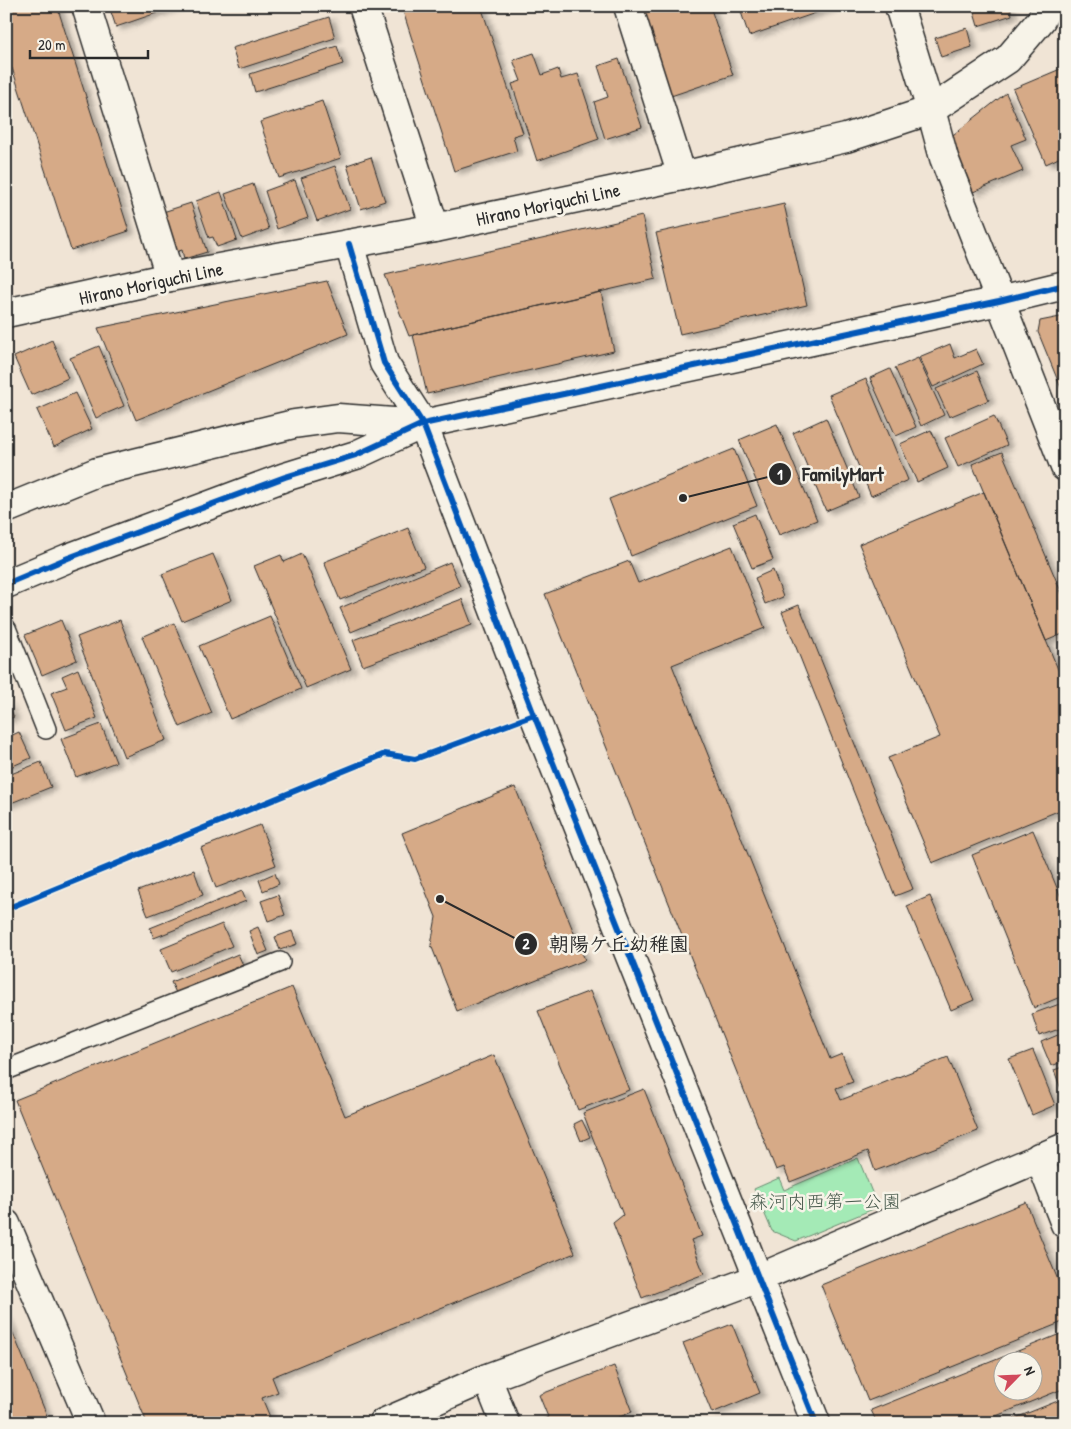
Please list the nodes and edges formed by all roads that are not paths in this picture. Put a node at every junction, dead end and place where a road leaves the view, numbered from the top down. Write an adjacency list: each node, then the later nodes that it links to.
1 (86, 6): 10 (street)
2 (363, 6): 8 (street)
3 (628, 6): 7 (street)
4 (899, 6): 6 (street)
5 (1048, 6): 6 (street, Hirano Moriguchi Line)
6 (931, 110): 7 (street, Hirano Moriguchi Line); 12 (street)
7 (682, 176): 8 (street, Hirano Moriguchi Line)
8 (436, 228): 9 (street, Hirano Moriguchi Line)
9 (349, 244): 10 (street, Hirano Moriguchi Line); 14 (street)
10 (170, 277): 13 (street, Hirano Moriguchi Line)
11 (1065, 285): 12 (street)
12 (999, 302): 14 (street); 15 (street)
13 (6, 313)
14 (423, 424): 16 (street); 17 (street); 26 (street)
15 (1065, 468)
16 (6, 509)
17 (6, 584)
18 (6, 628): 19 (lane)
19 (46, 729)
20 (280, 962): 21 (lane)
21 (6, 1070)
22 (1065, 1147): 23 (street)
23 (1039, 1157): 25 (street); 26 (street)
24 (6, 1224): 28 (street)
25 (1065, 1224)
26 (759, 1278): 27 (street); 31 (street)
27 (487, 1378): 29 (street); 30 (street)
28 (91, 1423)
29 (383, 1423)
30 (504, 1423)
31 (816, 1423)

